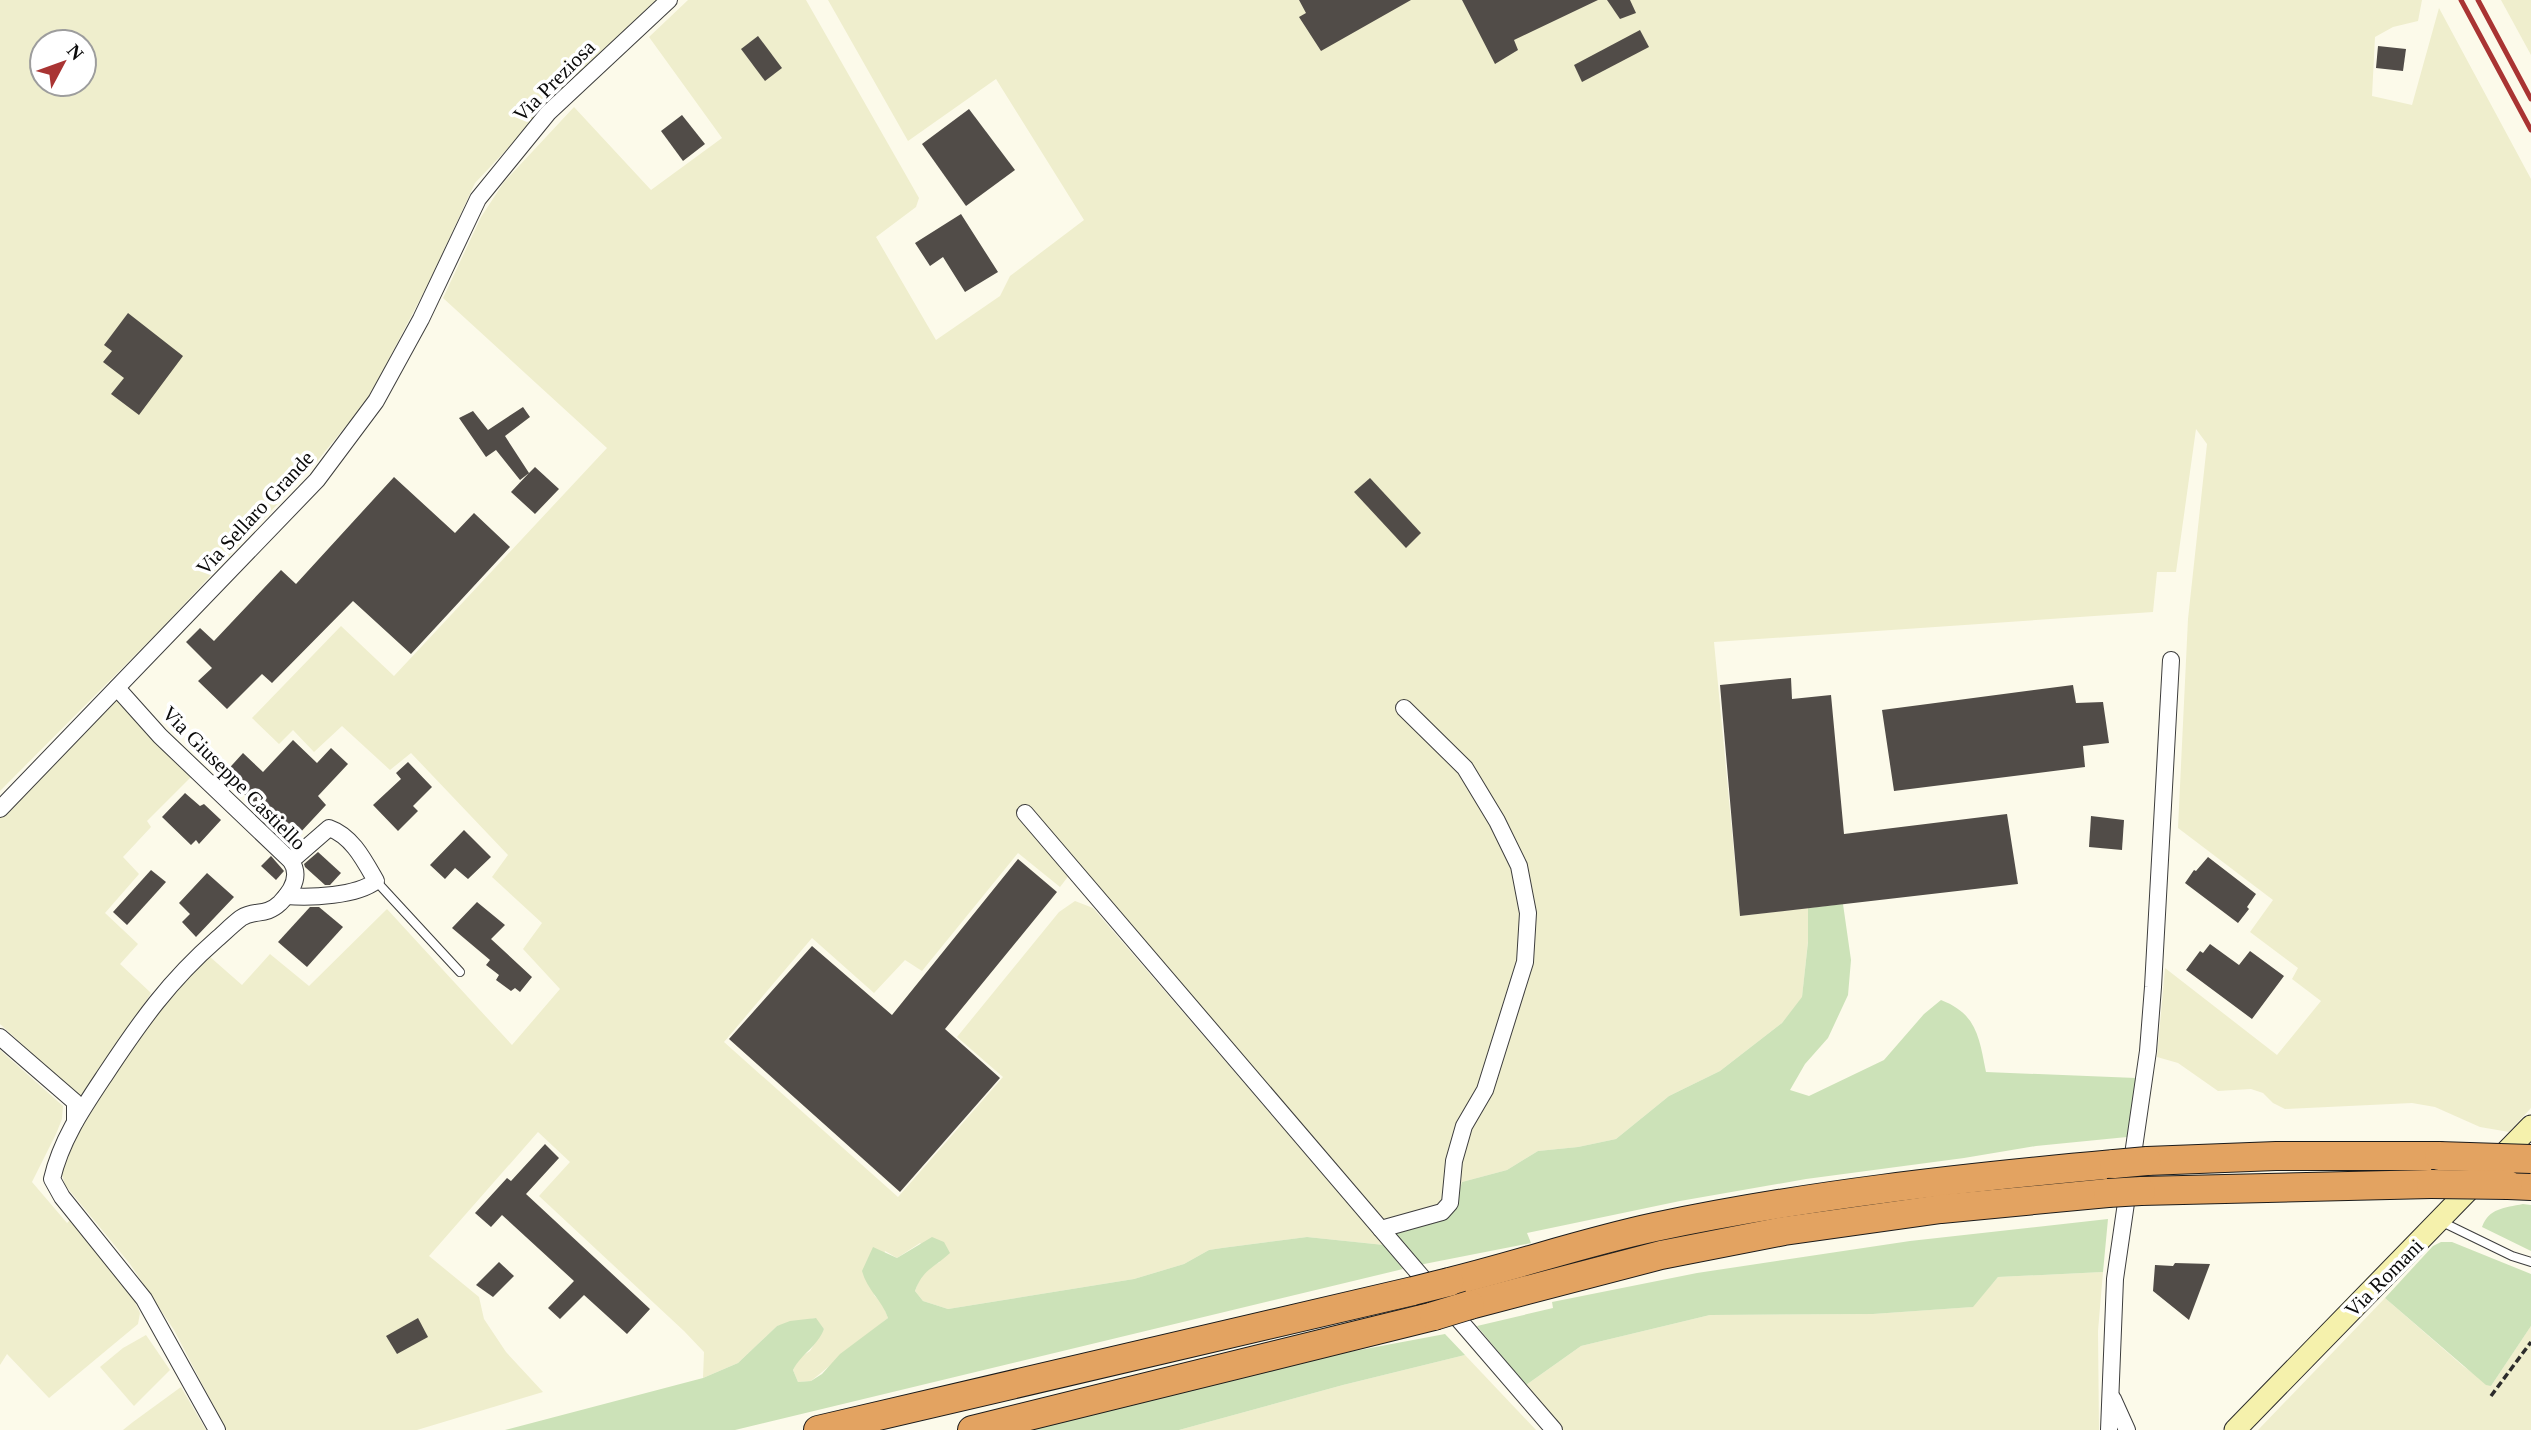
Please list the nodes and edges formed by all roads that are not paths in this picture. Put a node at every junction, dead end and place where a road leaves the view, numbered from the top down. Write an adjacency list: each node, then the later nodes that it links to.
1 (669, 0): 2 (street, Via Preziosa)
2 (478, 200): 4 (street, Via Sellaro Grande)
3 (2171, 660): 20 (street)
4 (117, 688): 6 (street, Via Sellaro Grande); 8 (street, Via Giuseppe Castiello)
5 (1404, 708): 18 (street)
6 (0, 809)
7 (1025, 813): 18 (street)
8 (291, 861): 9 (street); 10 (street, Via Giuseppe Castiello)
9 (376, 881): 10 (street); 11 (lane)
10 (286, 896): 13 (street)
11 (460, 972)
12 (0, 1037): 13 (street)
13 (75, 1122): 22 (street)
14 (2531, 1126): 17 (street, Via Romani)
15 (2531, 1159): 23 (highway, bridge)
16 (2520, 1186): 24 (highway, bridge)
17 (2440, 1221): 19 (lane); 21 (street, Via Romani)
18 (1381, 1229): 25 (street)
19 (2531, 1262)
20 (2109, 1390): 26 (street); 27 (street)
21 (2236, 1427)
22 (217, 1430)
23 (818, 1430)
24 (972, 1430)
25 (1554, 1430)
26 (2109, 1430)
27 (2127, 1430)

